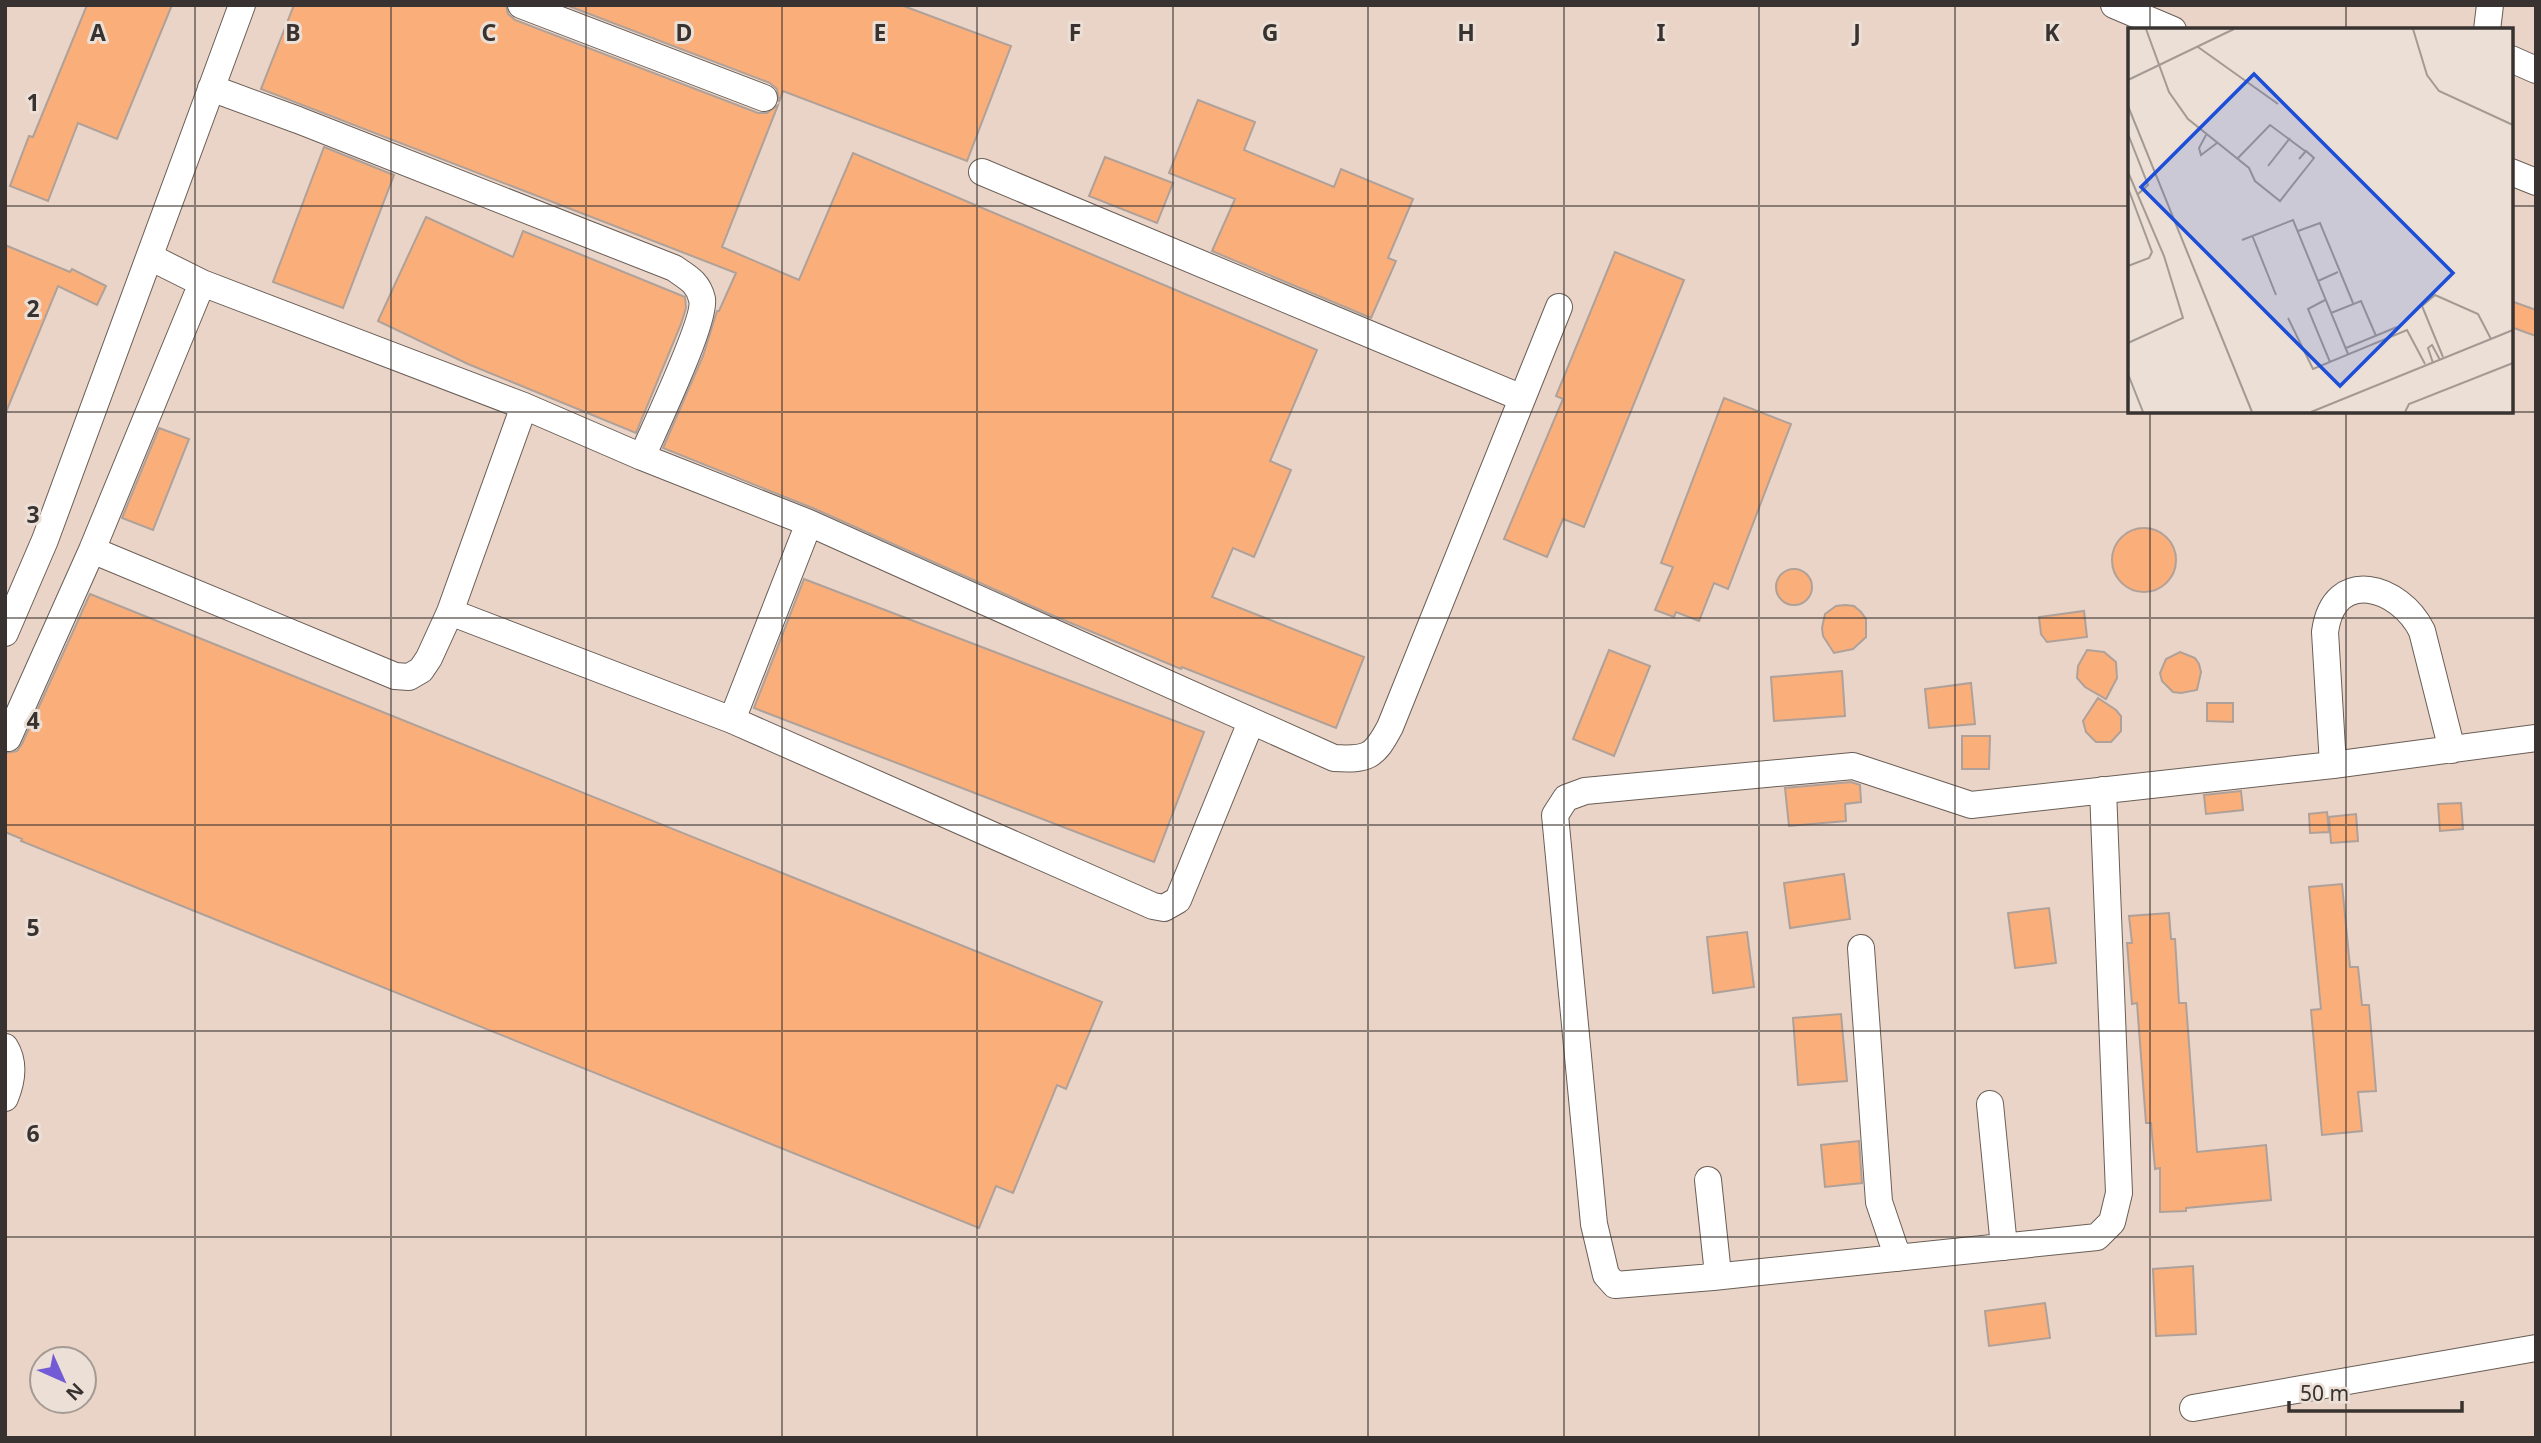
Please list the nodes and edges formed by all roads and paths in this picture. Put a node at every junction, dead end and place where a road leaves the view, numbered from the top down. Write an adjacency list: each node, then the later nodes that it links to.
1 (242, 5): 9 (street)
2 (521, 5): 10 (street)
3 (2114, 5): 5 (street)
4 (2490, 5): 6 (street)
5 (2168, 28)
6 (2487, 28)
7 (2513, 60): 8 (street)
8 (2536, 70)
9 (211, 89): 14 (street); 19 (street)
10 (764, 98)
11 (982, 172): 17 (street)
12 (2513, 173): 13 (street)
13 (2536, 182)
14 (150, 257): 15 (street); 23 (street)
15 (202, 283): 18 (street); 21 (street)
16 (1559, 307): 17 (street)
17 (1522, 398): 25 (street)
18 (524, 406): 19 (street); 22 (street)
19 (642, 457): 20 (street)
20 (808, 523): 24 (street); 25 (street)
21 (92, 550): 22 (street); 26 (street)
22 (450, 612): 24 (street)
23 (5, 633)
24 (732, 720): 25 (street)
25 (1251, 722)
26 (8, 738)
27 (2536, 738): 28 (street)
28 (2452, 750): 29 (street); 29 (street)
29 (2333, 765): 30 (street)
30 (2103, 790): 36 (street); 38 (street)
31 (1861, 948): 37 (street)
32 (5, 1047): 33 (street)
33 (5, 1098)
34 (1990, 1104): 36 (street)
35 (1708, 1180): 38 (street)
36 (2004, 1247): 37 (street)
37 (1898, 1258): 38 (street)
38 (1713, 1277)
39 (2536, 1348): 40 (street)
40 (2193, 1408)

